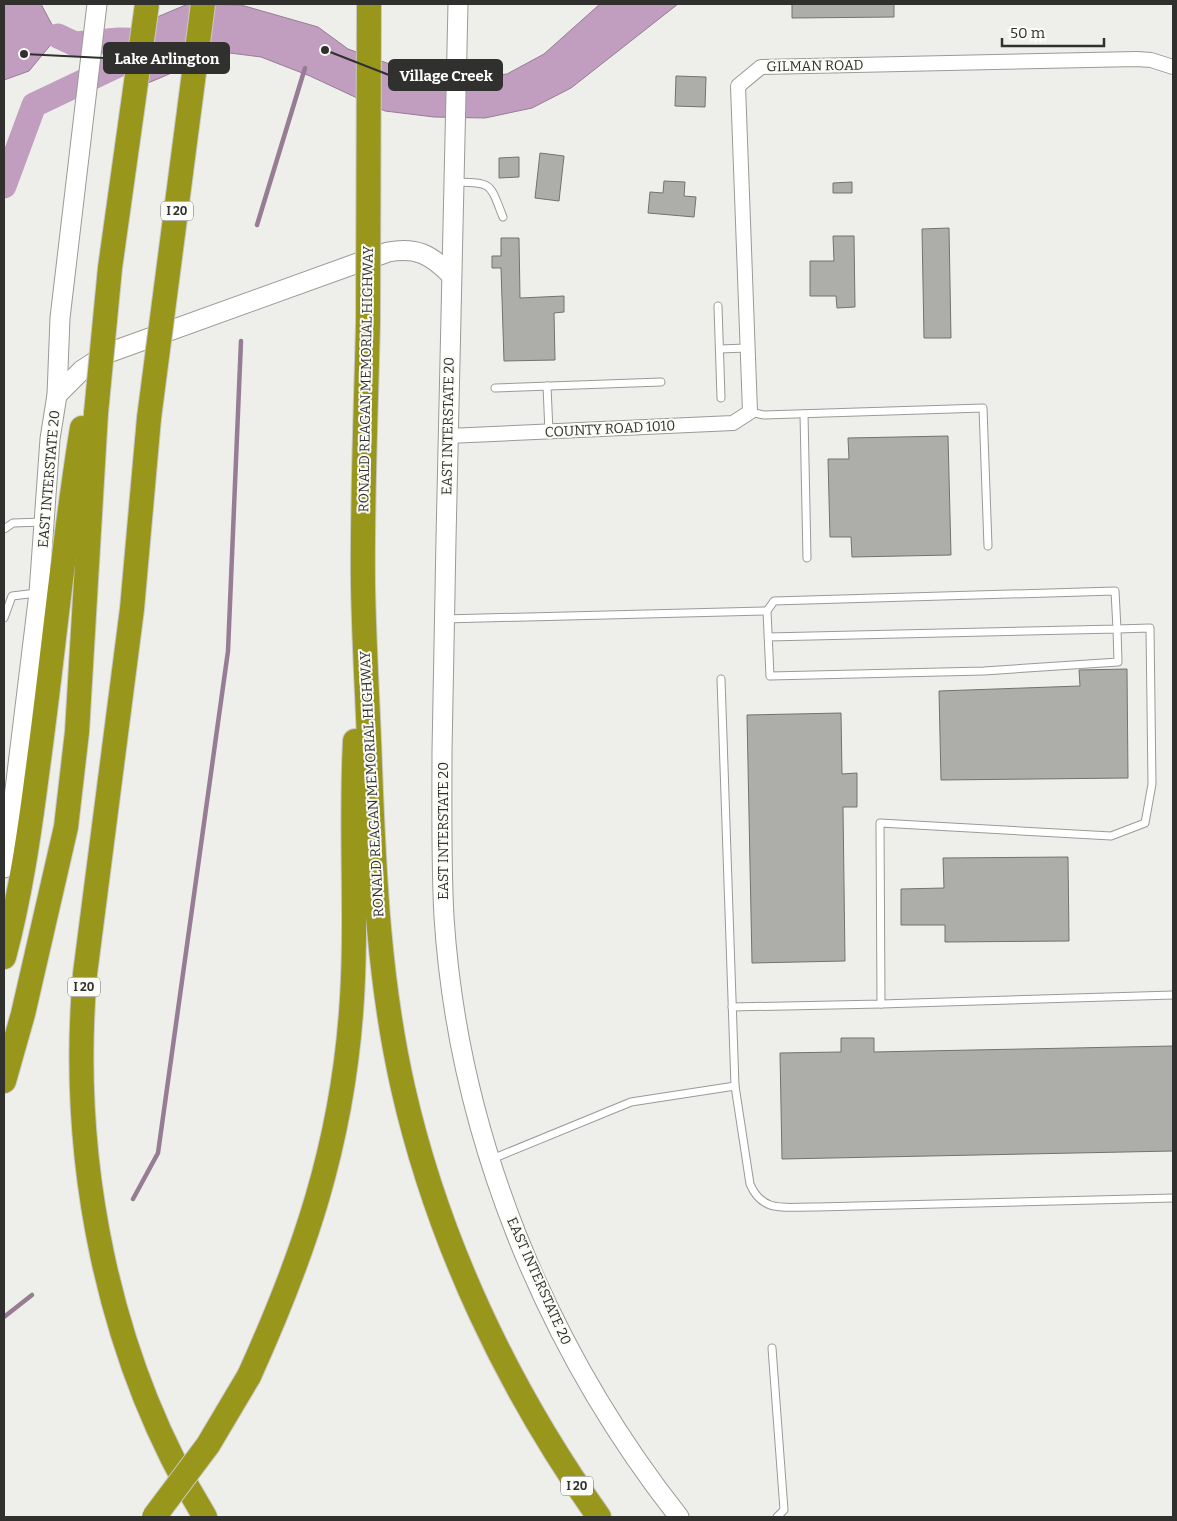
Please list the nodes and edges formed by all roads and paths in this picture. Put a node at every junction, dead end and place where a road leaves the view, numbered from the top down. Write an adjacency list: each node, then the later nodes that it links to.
1 (97, 4): 16 (main road, EAST INTERSTATE 20)
2 (147, 4): 18 (highway, bridge)
3 (203, 4): 46 (highway, I 20, bridge)
4 (369, 4): 27 (highway, RONALD REAGAN MEMORIAL HIGHWAY / I 20, bridge)
5 (458, 4): 7 (main road, EAST INTERSTATE 20)
6 (1173, 66): 11 (street, GILMAN ROAD)
7 (454, 177): 8 (lane); 9 (main road, EAST INTERSTATE 20)
8 (503, 217)
9 (450, 274): 16 (main road); 22 (main road, EAST INTERSTATE 20)
10 (718, 306): 12 (lane)
11 (746, 348): 12 (lane); 19 (street, GILMAN ROAD)
12 (720, 349): 17 (lane)
13 (661, 382): 14 (lane)
14 (548, 386): 15 (lane); 21 (lane)
15 (495, 388)
16 (57, 395): 23 (main road, EAST INTERSTATE 20)
17 (721, 398)
18 (91, 412): 36 (highway); 40 (highway)
19 (750, 412): 20 (lane); 21 (street, COUNTY ROAD 1010)
20 (804, 414): 25 (lane); 26 (lane)
21 (549, 432): 22 (street, COUNTY ROAD 1010)
22 (448, 436): 31 (main road, EAST INTERSTATE 20)
23 (46, 522): 24 (lane); 28 (main road, EAST INTERSTATE 20)
24 (4, 529)
25 (988, 546)
26 (807, 558)
27 (363, 585): 45 (highway, bridge); 47 (highway, RONALD REAGAN MEMORIAL HIGHWAY / I 20)
28 (39, 593): 30 (lane); 35 (main road, EAST INTERSTATE 20)
29 (767, 611): 31 (lane); 32 (lane); 33 (lane)
30 (4, 618)
31 (444, 619): 42 (main road, EAST INTERSTATE 20)
32 (1117, 629): 33 (lane); 33 (lane); 38 (lane)
33 (768, 637)
34 (721, 679): 39 (lane)
35 (4, 868)
36 (4, 957)
37 (1173, 995): 38 (lane)
38 (881, 1004): 39 (lane)
39 (732, 1007): 41 (lane)
40 (4, 1081)
41 (735, 1086): 42 (lane); 43 (lane)
42 (492, 1159): 48 (main road, EAST INTERSTATE 20)
43 (1173, 1198)
44 (772, 1348): 49 (lane)
45 (154, 1517)
46 (205, 1517)
47 (599, 1517)
48 (679, 1517)
49 (777, 1517)

